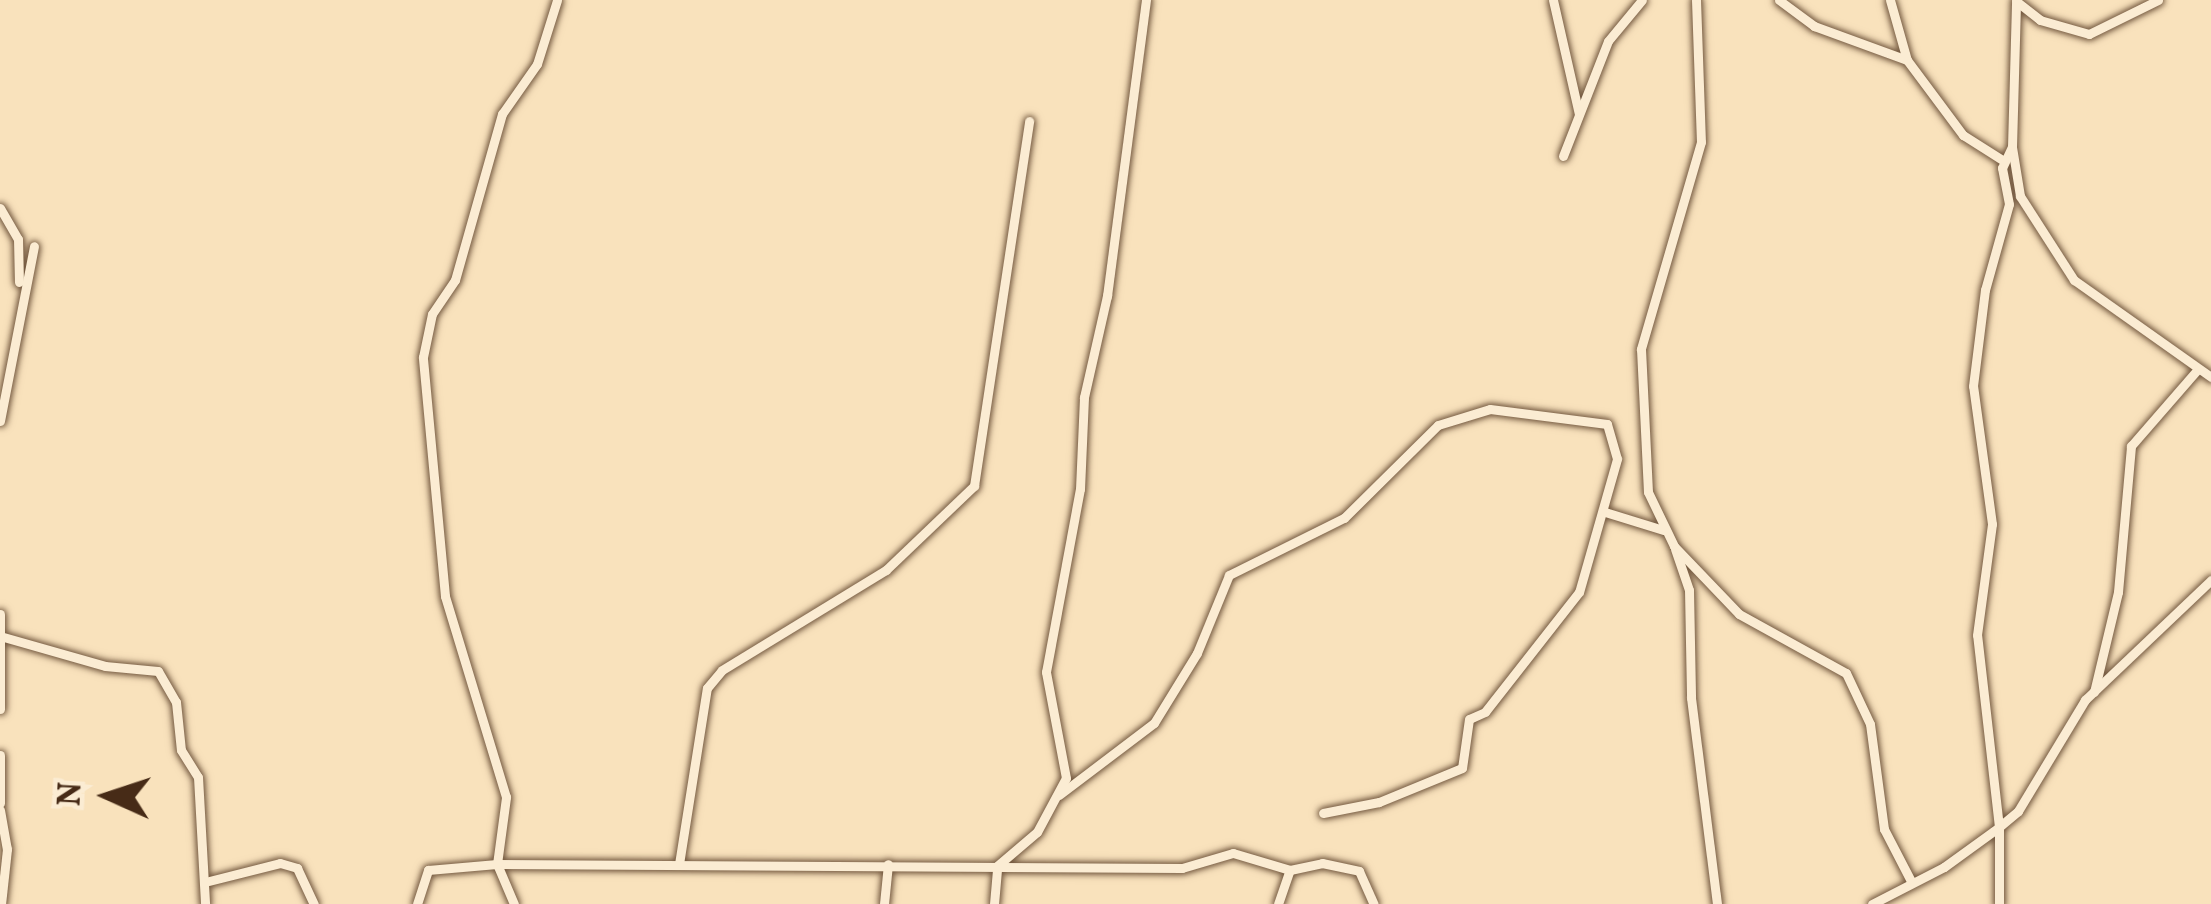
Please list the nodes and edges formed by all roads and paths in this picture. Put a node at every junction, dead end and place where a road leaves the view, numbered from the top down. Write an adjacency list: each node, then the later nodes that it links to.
1 (557, 0): 39 (street)
2 (1146, 0): 31 (street)
3 (1553, 0): 11 (street)
4 (1642, 0): 11 (street)
5 (1696, 0): 23 (street)
6 (1779, 0): 10 (street)
7 (1890, 0): 10 (street)
8 (2158, 0): 9 (street)
9 (2016, 1): 13 (street)
10 (1907, 60): 15 (street)
11 (1579, 114): 14 (street)
12 (1029, 121): 38 (street)
13 (2012, 148): 15 (street); 19 (street)
14 (1563, 156)
15 (2004, 161): 35 (street)
16 (0, 208): 18 (street)
17 (34, 246): 18 (street)
18 (19, 292): 21 (street)
19 (2198, 369): 20 (street); 28 (street)
20 (2211, 377)
21 (0, 422)
22 (1605, 512): 23 (street); 31 (street); 33 (street)
23 (1663, 530): 24 (street)
24 (1674, 546): 43 (street); 53 (street)
25 (2211, 580): 28 (street)
26 (0, 614): 27 (street)
27 (2, 637): 29 (street); 42 (street)
28 (2094, 692): 35 (street)
29 (0, 709)
30 (0, 754): 32 (street)
31 (1059, 795): 40 (street)
32 (0, 807): 34 (street)
33 (1323, 813)
34 (3, 826): 36 (street); 44 (street)
35 (1999, 827): 43 (street); 55 (street)
36 (0, 848)
37 (888, 863): 38 (street); 40 (street); 49 (street)
38 (679, 864): 39 (street)
39 (497, 865): 47 (street); 48 (street)
40 (997, 866): 41 (street); 50 (street)
41 (1290, 870): 51 (street); 52 (street)
42 (209, 878): 45 (street); 46 (street)
43 (1911, 881): 54 (street)
44 (1, 904)
45 (207, 904)
46 (314, 904)
47 (418, 904)
48 (514, 904)
49 (884, 904)
50 (994, 904)
51 (1278, 904)
52 (1374, 904)
53 (1717, 904)
54 (1872, 904)
55 (1999, 904)

